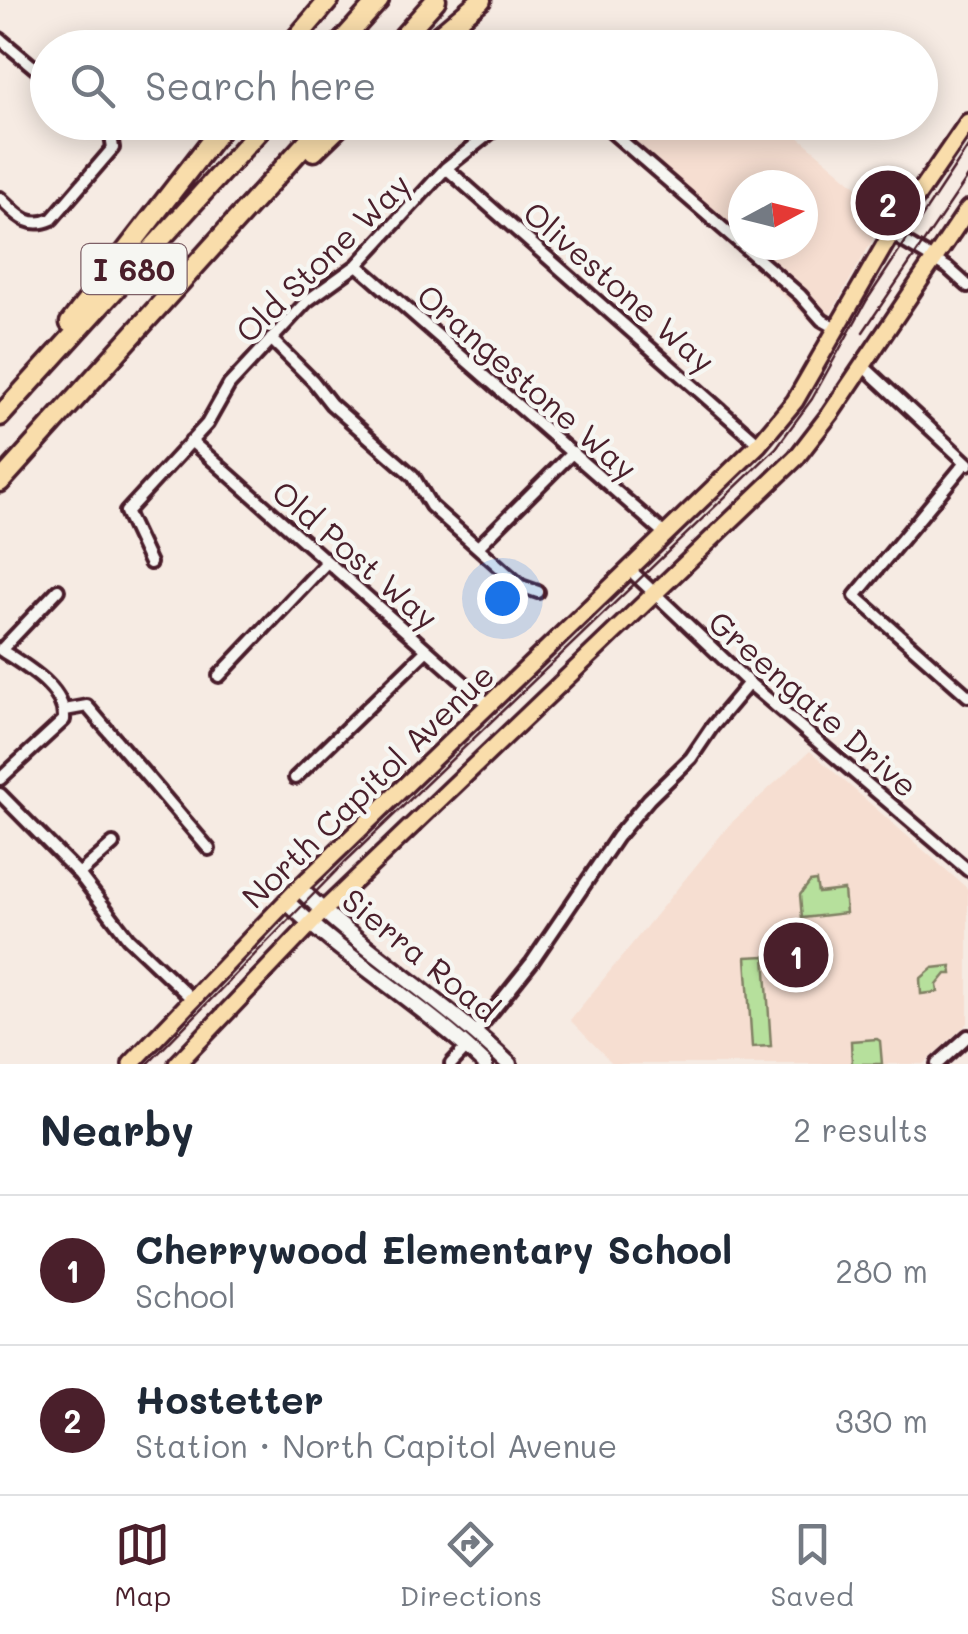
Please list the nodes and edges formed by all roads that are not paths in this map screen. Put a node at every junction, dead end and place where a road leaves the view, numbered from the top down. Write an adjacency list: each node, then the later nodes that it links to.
1 (326, 0): 5 (highway)
2 (379, 0): 6 (highway)
3 (436, 0): 7 (highway)
4 (481, 0): 8 (highway)
5 (301, 30)
6 (352, 30)
7 (409, 30)
8 (445, 30)
9 (0, 39): 10 (street)
10 (30, 64)
11 (968, 122): 22 (main road, North Capitol Avenue)
12 (112, 140): 20 (street)
13 (212, 140): 30 (highway)
14 (252, 140): 30 (highway, I 680)
15 (310, 140): 23 (highway, I 680)
16 (325, 140): 23 (highway)
17 (481, 140): 19 (street, Old Stone Way)
18 (621, 140): 27 (street)
19 (446, 168): 25 (street, Old Stone Way); 32 (street, Olivestone Way)
20 (0, 198)
21 (968, 209): 24 (main road, North Capitol Avenue)
22 (891, 234): 24 (street); 27 (main road, North Capitol Avenue)
23 (209, 252): 35 (highway, I 680)
24 (934, 259): 26 (street); 29 (main road, North Capitol Avenue)
25 (358, 265): 28 (street, Old Stone Way); 33 (street, Orangestone Way)
26 (968, 286)
27 (836, 328): 32 (main road, North Capitol Avenue)
28 (271, 339): 31 (street, Old Stone Way); 37 (street)
29 (862, 365): 34 (street); 43 (main road, North Capitol Avenue)
30 (0, 415)
31 (191, 441): 38 (street, Old Stone Way); 39 (street, Old Post Way)
32 (759, 444): 36 (main road, North Capitol Avenue)
33 (573, 452): 36 (street, Orangestone Way); 37 (street)
34 (967, 463): 47 (street)
35 (0, 482)
36 (666, 535): 40 (main road, North Capitol Avenue)
37 (478, 547): 42 (street)
38 (150, 562)
39 (327, 562): 44 (street, Old Post Way); 45 (street)
40 (630, 570): 43 (street, Greengate Drive); 48 (main road, North Capitol Avenue)
41 (58, 590): 49 (street)
42 (538, 592)
43 (656, 595): 46 (street, Greengate Drive); 59 (main road, North Capitol Avenue)
44 (428, 650): 48 (street, Old Post Way); 50 (street)
45 (219, 676)
46 (749, 684): 55 (street, Greengate Drive); 62 (street)
47 (968, 696)
48 (488, 704): 57 (main road, North Capitol Avenue)
49 (65, 710): 51 (street); 54 (street)
50 (295, 778)
51 (0, 779)
52 (0, 794): 56 (street)
53 (113, 844): 56 (street)
54 (209, 849)
55 (968, 870)
56 (79, 874): 61 (street)
57 (299, 888): 58 (main road, North Capitol Avenue); 59 (street, Sierra Road)
58 (286, 901): 60 (street, Sierra Road); 61 (main road, North Capitol Avenue)
59 (323, 911): 60 (main road, North Capitol Avenue); 62 (street, Sierra Road)
60 (311, 925): 64 (street, Sierra Road); 67 (main road, North Capitol Avenue)
61 (192, 999): 66 (main road, North Capitol Avenue)
62 (476, 1032): 70 (street, Sierra Road)
63 (968, 1036): 65 (street)
64 (467, 1047): 68 (street); 69 (street, Sierra Road)
65 (953, 1060): 71 (street)
66 (132, 1064)
67 (177, 1064)
68 (451, 1064)
69 (484, 1064)
70 (508, 1064)
71 (937, 1064)

